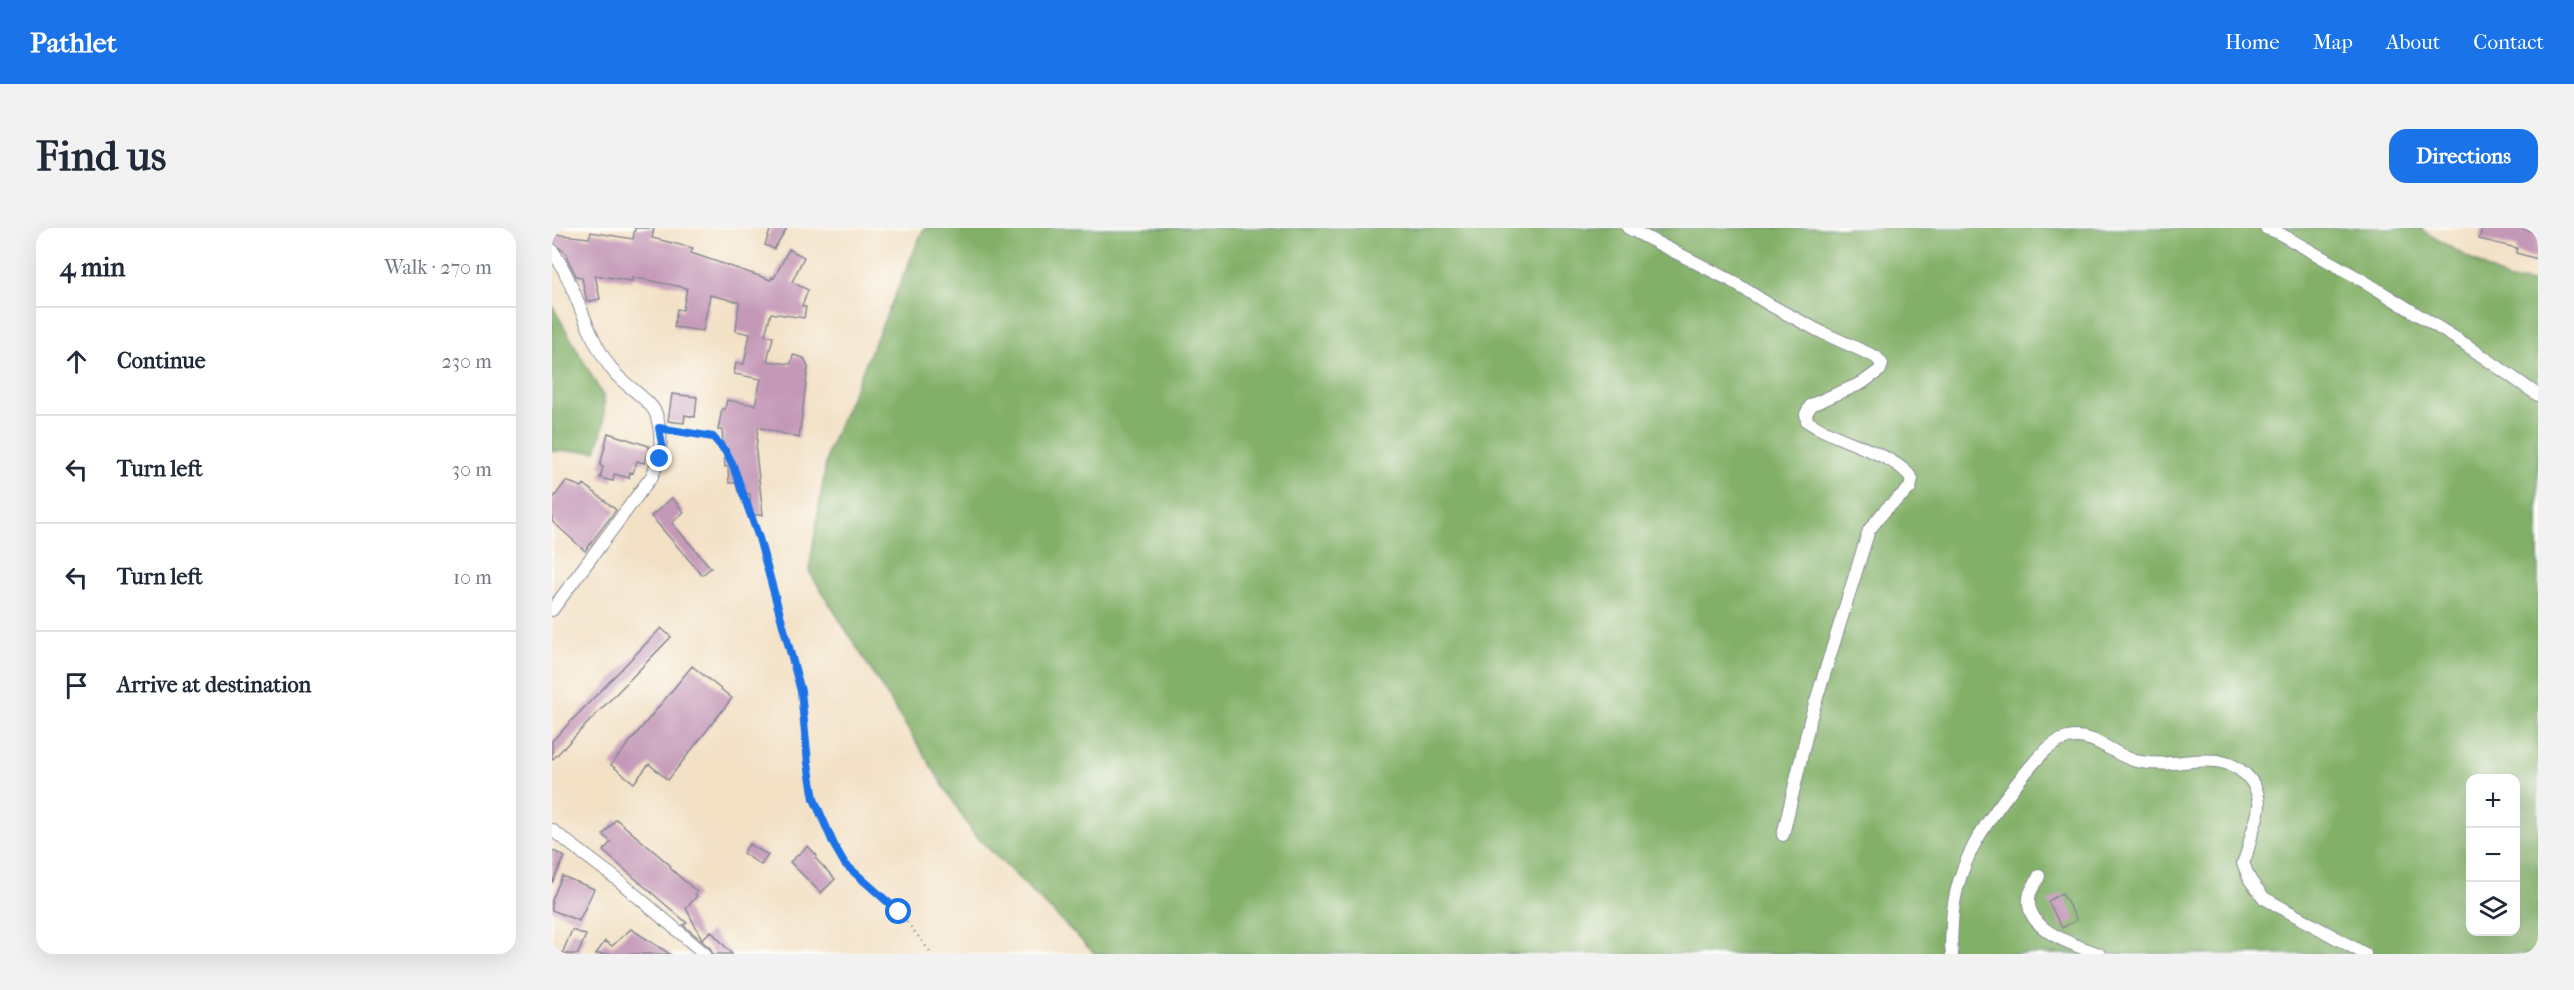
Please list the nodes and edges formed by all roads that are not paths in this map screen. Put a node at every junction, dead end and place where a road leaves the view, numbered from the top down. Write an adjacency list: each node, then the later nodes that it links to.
1 (1628, 228): 7 (street)
2 (2266, 228): 4 (street)
3 (552, 250): 5 (street)
4 (2538, 395)
5 (552, 610)
6 (552, 830): 9 (street)
7 (1783, 835)
8 (2039, 876): 11 (street)
9 (705, 954)
10 (1952, 954): 12 (street)
11 (2099, 954)
12 (2365, 954)

